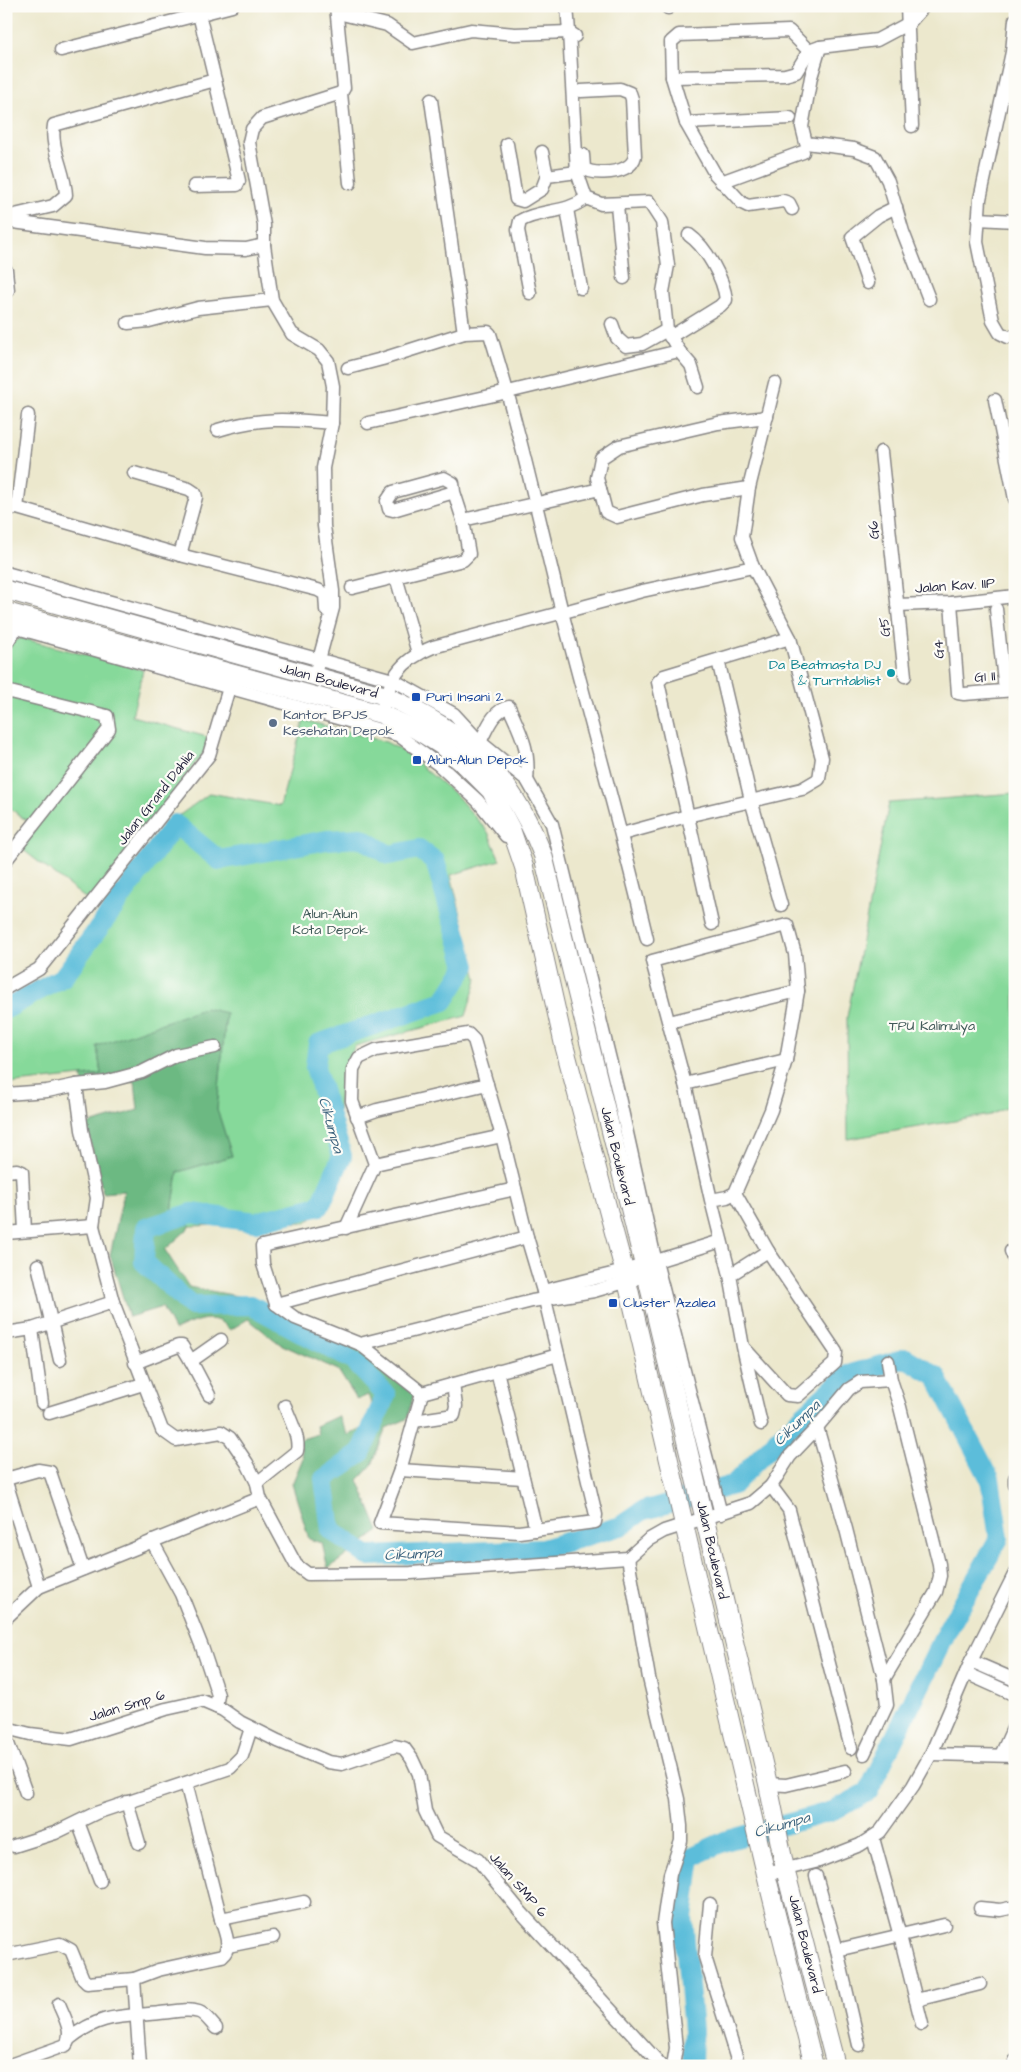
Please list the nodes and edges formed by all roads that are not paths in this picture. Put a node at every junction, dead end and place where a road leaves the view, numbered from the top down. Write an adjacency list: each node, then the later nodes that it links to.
1 (232, 6): 5 (street)
2 (567, 6): 9 (street)
3 (907, 6): 8 (street)
4 (924, 6): 8 (street)
5 (199, 10): 11 (street); 13 (street)
6 (337, 10): 9 (street); 15 (street)
7 (1015, 20): 34 (street)
8 (909, 23): 10 (street); 19 (street)
9 (569, 32): 14 (street); 23 (street)
10 (814, 49): 12 (street); 12 (street); 30 (street)
11 (61, 50)
12 (672, 77): 18 (street)
13 (214, 80): 27 (street); 33 (street)
14 (581, 91): 14 (street)
15 (341, 93): 26 (street); 38 (street)
16 (431, 100): 49 (street)
17 (790, 118): 18 (street)
18 (686, 124): 25 (street)
19 (912, 126)
20 (507, 144): 24 (street)
21 (542, 152): 24 (street)
22 (803, 152): 25 (street)
23 (577, 172): 24 (street); 28 (street)
24 (547, 176)
25 (721, 182): 32 (street)
26 (350, 183)
27 (194, 186)
28 (586, 198): 29 (street); 31 (street)
29 (617, 205): 40 (street); 50 (street)
30 (896, 207): 41 (street); 45 (street)
31 (567, 209): 42 (street); 44 (street)
32 (792, 209)
33 (6, 217)
34 (978, 219): 36 (street); 51 (street)
35 (6, 221): 38 (street)
36 (1015, 221)
37 (689, 235): 50 (street)
38 (264, 245): 46 (street)
39 (6, 270): 43 (street)
40 (624, 278)
41 (868, 283)
42 (581, 288)
43 (6, 293)
44 (530, 293)
45 (929, 299)
46 (272, 300): 47 (street); 60 (street)
47 (128, 323)
48 (612, 324): 50 (street)
49 (464, 333): 53 (street); 56 (street)
50 (668, 333): 52 (street)
51 (1015, 336)
52 (679, 351): 55 (street); 56 (street)
53 (348, 368)
54 (775, 383): 59 (street)
55 (698, 387)
56 (508, 392): 61 (street); 69 (street)
57 (994, 400): 68 (street)
58 (28, 415): 70 (street)
59 (767, 417): 65 (street); 66 (street)
60 (332, 423): 62 (street); 89 (street)
61 (368, 423)
62 (218, 430)
63 (881, 452): 80 (street, G6)
64 (134, 473): 72 (street)
65 (749, 488): 66 (street); 73 (street)
66 (600, 489): 69 (street)
67 (454, 492): 67 (street); 71 (street)
68 (1015, 499)
69 (536, 505): 71 (street); 83 (street)
70 (12, 507): 72 (street)
71 (463, 520): 75 (street)
72 (180, 555): 89 (street)
73 (753, 567): 83 (street); 85 (street)
74 (6, 573): 89 (street)
75 (396, 577): 76 (street); 87 (street)
76 (352, 588)
77 (6, 590): 89 (main road, Jalan Boulevard)
78 (1015, 596): 79 (street, Jalan Kav. IIP)
79 (951, 603): 80 (street, Jalan Kav. IIP); 95 (street, G4)
80 (897, 605): 90 (street, G5)
81 (996, 610): 93 (street)
82 (6, 612): 84 (main road, Jalan Boulevard)
83 (563, 613): 87 (street); 101 (street)
84 (20, 622): 86 (street); 91 (main road, Jalan Boulevard)
85 (790, 638): 88 (street); 99 (street)
86 (6, 644)
87 (418, 654): 92 (street)
88 (718, 660): 99 (street); 100 (street)
89 (314, 664): 92 (main road, Jalan Boulevard)
90 (905, 676)
91 (232, 680): 96 (main road, Jalan Boulevard); 102 (street); 107 (street, Jalan Grand Dahlia)
92 (389, 688): 96 (street); 97 (street); 133 (main road, Jalan Boulevard)
93 (1010, 690): 95 (street, G1 II)
94 (6, 691): 103 (street)
95 (958, 693)
96 (381, 714): 135 (main road, Jalan Boulevard)
97 (480, 742): 98 (street); 98 (street)
98 (527, 780): 133 (street)
99 (751, 800): 100 (street); 104 (street)
100 (687, 816): 101 (street); 105 (street)
101 (622, 834): 106 (street)
102 (506, 836)
103 (6, 860)
104 (781, 905)
105 (712, 924)
106 (647, 939)
107 (6, 988)
108 (798, 991): 109 (street); 109 (street); 111 (street)
109 (669, 1022): 113 (street)
110 (215, 1047): 114 (street)
111 (786, 1060): 113 (street); 121 (street)
112 (487, 1084): 116 (street); 116 (street); 117 (street)
113 (685, 1084): 122 (street)
114 (76, 1085): 115 (street); 123 (street)
115 (6, 1094)
116 (357, 1117): 118 (street)
117 (502, 1136): 118 (street); 120 (street)
118 (375, 1164): 124 (street)
119 (6, 1171): 125 (street)
120 (515, 1189): 124 (street); 127 (street)
121 (735, 1193): 122 (street); 130 (street)
122 (711, 1200): 128 (street)
123 (93, 1226): 125 (street); 137 (street)
124 (346, 1228): 138 (street)
125 (25, 1231): 126 (street)
126 (6, 1233)
127 (527, 1237): 136 (street); 138 (street)
128 (721, 1242): 133 (street); 134 (street)
129 (1015, 1250): 131 (street)
130 (768, 1251): 134 (street); 144 (street)
131 (1015, 1261)
132 (38, 1265): 139 (street)
133 (648, 1267): 135 (street); 167 (main road, Jalan Boulevard)
134 (730, 1275): 144 (street)
135 (626, 1276): 136 (street); 168 (main road, Jalan Boulevard)
136 (544, 1295): 143 (street); 145 (street)
137 (112, 1302): 139 (street); 148 (street)
138 (276, 1304): 143 (street)
139 (51, 1323): 140 (street); 146 (street)
140 (32, 1329): 141 (street); 150 (street)
141 (6, 1333)
142 (221, 1340): 147 (street)
143 (360, 1344): 152 (street)
144 (743, 1346): 156 (street)
145 (558, 1356): 149 (street); 169 (street)
146 (60, 1360)
147 (191, 1361): 148 (street); 153 (street)
148 (135, 1363): 150 (street)
149 (497, 1371): 151 (street); 159 (street)
150 (143, 1384): 162 (street)
151 (453, 1384): 152 (street); 155 (street)
152 (422, 1393): 155 (street)
153 (209, 1395)
154 (285, 1406): 162 (street)
155 (414, 1421): 158 (street)
156 (761, 1424)
157 (817, 1427): 164 (street); 177 (street); 177 (street)
158 (400, 1470): 159 (street); 169 (street)
159 (524, 1478): 169 (street)
160 (1015, 1478): 163 (street)
161 (6, 1480): 165 (street); 172 (street)
162 (257, 1483): 166 (street)
163 (1015, 1485)
164 (771, 1486): 167 (street); 186 (street)
165 (8, 1495): 174 (street)
166 (260, 1498): 170 (street); 171 (street)
167 (712, 1516): 168 (street); 193 (main road, Jalan Boulevard)
168 (686, 1524): 171 (street); 201 (main road, Jalan Boulevard)
169 (536, 1530)
170 (152, 1541): 172 (street); 180 (street)
171 (628, 1558): 228 (street)
172 (83, 1569): 174 (street)
173 (1015, 1572): 176 (street)
174 (39, 1587): 175 (street)
175 (6, 1618)
176 (968, 1667): 178 (street); 179 (street); 188 (street)
177 (884, 1679): 187 (street)
178 (1015, 1680)
179 (1015, 1695)
180 (216, 1707): 182 (street, Jalan Smp 6); 183 (street, Jalan Smp 6)
181 (1015, 1724): 189 (street)
182 (6, 1728)
183 (251, 1728): 192 (street); 227 (street, Jalan SMP 6)
184 (6, 1738): 185 (street); 194 (street)
185 (63, 1746)
186 (851, 1748)
187 (864, 1754)
188 (931, 1754): 189 (street); 197 (street)
189 (1001, 1755): 190 (street)
190 (1015, 1756)
191 (845, 1770): 193 (street)
192 (186, 1783): 195 (street); 208 (street)
193 (768, 1784): 200 (main road, Jalan Boulevard)
194 (26, 1792)
195 (127, 1802): 196 (street); 198 (street)
196 (78, 1822): 199 (street); 203 (street)
197 (872, 1838): 200 (street); 210 (street)
198 (139, 1843)
199 (14, 1846)
200 (785, 1869): 201 (street); 231 (main road, Jalan Boulevard)
201 (766, 1874): 230 (main road, Jalan Boulevard)
202 (816, 1876): 213 (street)
203 (100, 1881)
204 (304, 1902): 208 (street)
205 (710, 1904): 229 (street)
206 (1015, 1907): 207 (street)
207 (980, 1908)
208 (221, 1919): 212 (street)
209 (944, 1925): 210 (street)
210 (900, 1936): 213 (street); 217 (street)
211 (273, 1937): 212 (street)
212 (228, 1946): 215 (street)
213 (837, 1950): 223 (street)
214 (6, 1955): 215 (street)
215 (134, 1979): 219 (street)
216 (980, 1984): 217 (street)
217 (916, 2000): 220 (street)
218 (59, 2004): 222 (street)
219 (135, 2015): 221 (street); 222 (street); 226 (street)
220 (922, 2024)
221 (216, 2028)
222 (69, 2039): 225 (street)
223 (859, 2045)
224 (1015, 2061): 232 (street)
225 (7, 2066)
226 (140, 2066)
227 (662, 2066)
228 (673, 2066)
229 (739, 2066)
230 (814, 2066)
231 (836, 2066)
232 (1014, 2066)

